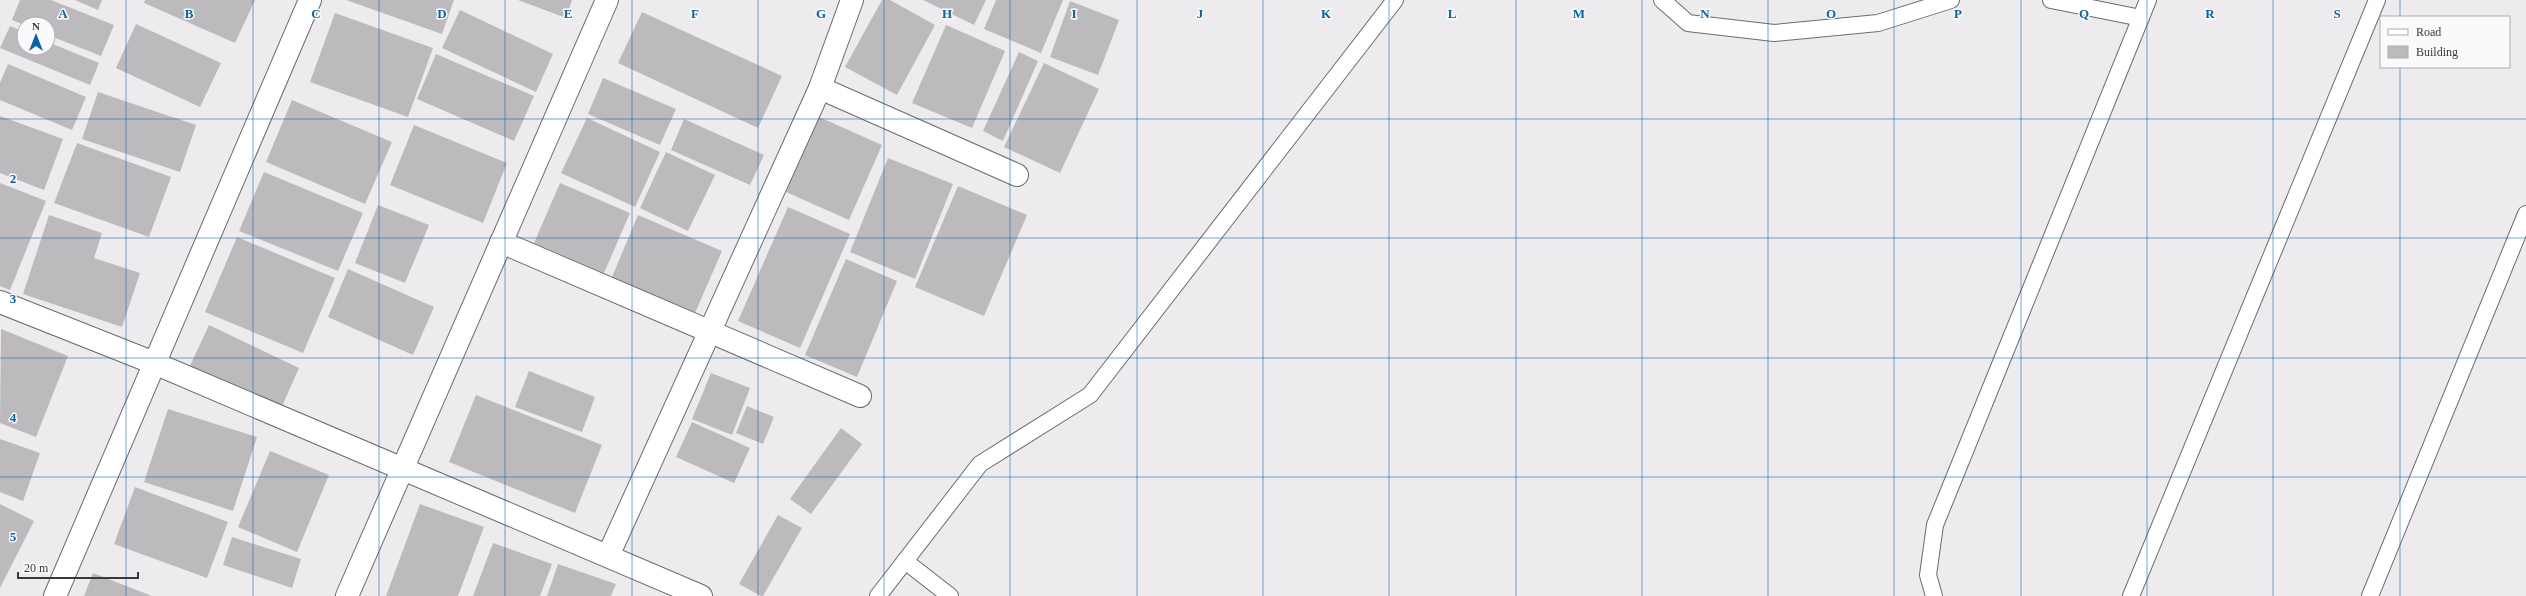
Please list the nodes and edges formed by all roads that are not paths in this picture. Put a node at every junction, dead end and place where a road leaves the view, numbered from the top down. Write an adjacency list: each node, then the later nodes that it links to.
1 (310, 0): 17 (street)
2 (607, 0): 14 (street)
3 (852, 0): 11 (street)
4 (1395, 0): 21 (lane)
5 (1662, 0): 6 (lane)
6 (1951, 0)
7 (2051, 0): 10 (lane)
8 (2148, 0): 10 (lane)
9 (2377, 0): 28 (lane)
10 (2141, 18): 27 (lane)
11 (820, 88): 12 (street); 16 (street)
12 (1017, 175)
13 (2526, 214): 29 (lane)
14 (501, 242): 16 (street); 19 (street)
15 (0, 302): 17 (street)
16 (711, 332): 18 (street); 20 (street)
17 (154, 362): 19 (street); 22 (street)
18 (860, 396)
19 (402, 468): 20 (street); 23 (street)
20 (608, 556): 24 (street)
21 (905, 561): 25 (lane); 26 (lane)
22 (55, 596)
23 (347, 596)
24 (701, 596)
25 (878, 596)
26 (950, 596)
27 (1934, 596)
28 (2131, 596)
29 (2370, 596)

